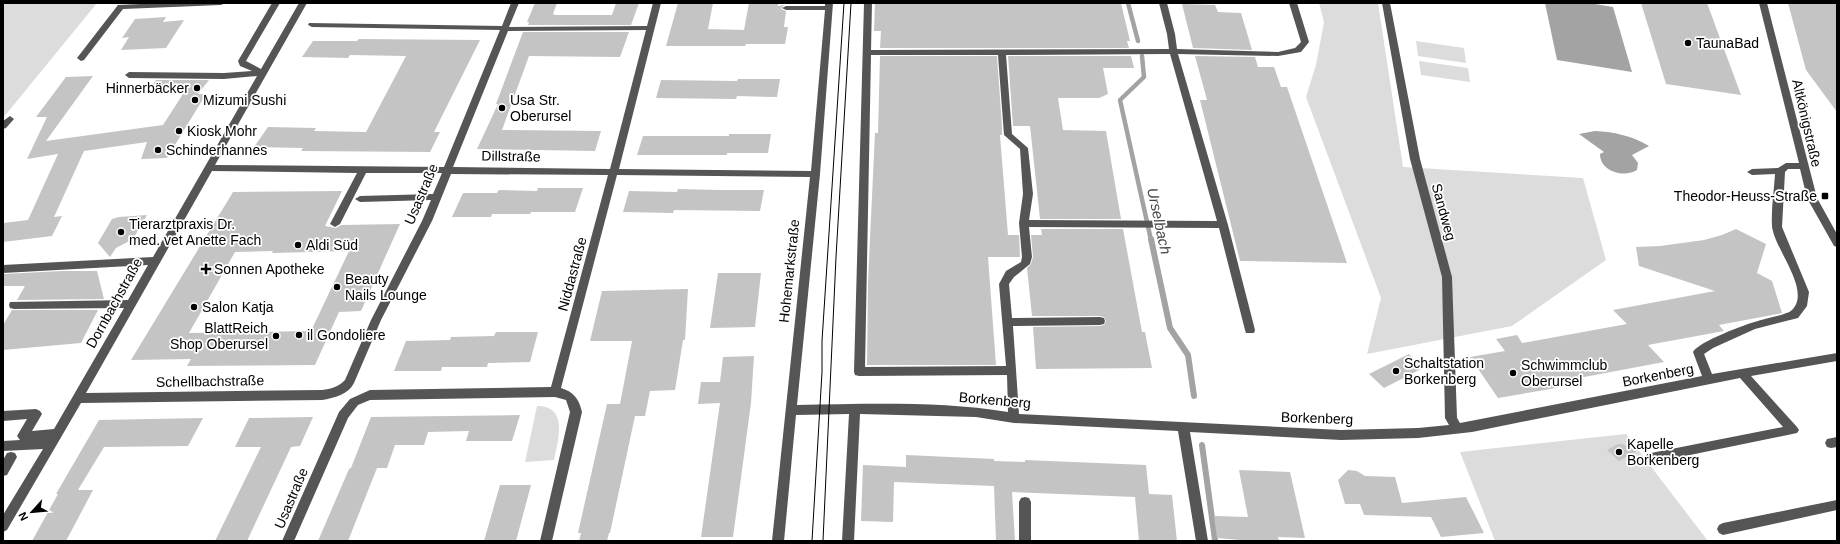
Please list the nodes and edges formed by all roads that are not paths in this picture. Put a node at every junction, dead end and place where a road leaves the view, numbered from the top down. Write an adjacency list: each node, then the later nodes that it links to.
1 (221, 3): 11 (street)
2 (276, 3): 21 (street)
3 (303, 3): 21 (street, Dornbachstraße)
4 (515, 3): 16 (street, Usastraße)
5 (657, 3): 15 (street, Niddastraße)
6 (868, 3): 19 (street)
7 (1163, 3): 17 (street)
8 (1293, 3): 17 (street)
9 (1386, 3): 60 (street, Sandweg)
10 (1763, 3): 25 (street, Altkönigstraße)
11 (141, 5): 20 (street)
12 (829, 5): 13 (street); 32 (street, Hohemarkstraße)
13 (786, 8)
14 (312, 25): 16 (street)
15 (650, 28): 16 (street); 29 (street, Niddastraße)
16 (505, 29): 28 (street, Usastraße)
17 (1173, 51): 18 (street); 37 (street)
18 (1002, 52): 19 (street); 36 (street)
19 (867, 53): 49 (street)
20 (81, 58)
21 (263, 73): 22 (street); 26 (street, Dornbachstraße)
22 (129, 75)
23 (10, 119): 24 (street)
24 (3, 126)
25 (1803, 166): 30 (street); 38 (street, Altkönigstraße)
26 (208, 168): 27 (street, Dillstraße); 41 (street, Dornbachstraße)
27 (363, 169): 28 (street, Dillstraße); 35 (street)
28 (448, 170): 29 (street, Dillstraße); 33 (street, Usastraße)
29 (614, 171): 32 (street, Dillstraße); 53 (street, Niddastraße)
30 (1780, 171): 31 (street); 51 (street)
31 (1752, 172)
32 (815, 174): 56 (street, Hohemarkstraße)
33 (437, 197): 34 (street); 52 (street, Usastraße)
34 (360, 199)
35 (335, 224)
36 (1024, 224): 37 (street); 46 (street)
37 (1223, 225): 47 (street)
38 (1825, 225): 39 (street); 40 (street, Altkönigstraße)
39 (1837, 226)
40 (1837, 244)
41 (155, 261): 42 (street); 43 (street, Dornbachstraße)
42 (3, 268)
43 (131, 304): 44 (street); 54 (street, Dornbachstraße)
44 (14, 305)
45 (1100, 321): 46 (street)
46 (1008, 322): 49 (street)
47 (1250, 330)
48 (1837, 357): 50 (street, Borkenberg)
49 (1012, 370): 58 (street)
50 (1742, 373): 51 (street, Borkenberg); 64 (street)
51 (1709, 380): 60 (street, Borkenberg)
52 (340, 390): 54 (street, Schellbachstraße)
53 (555, 392): 71 (street, Usastraße); 72 (street)
54 (78, 398): 61 (street, Dornbachstraße)
55 (855, 409): 56 (street, Borkenberg); 58 (street, Borkenberg); 74 (street)
56 (790, 410): 73 (street, Hohemarkstraße)
57 (3, 416): 61 (street)
58 (1014, 418): 59 (street, Borkenberg)
59 (1182, 426): 60 (street, Borkenberg); 76 (street)
60 (1457, 430)
61 (55, 439): 62 (street); 68 (street, Dornbachstraße)
62 (3, 446)
63 (11, 457): 65 (street)
64 (1651, 458)
65 (3, 471)
66 (1025, 502): 75 (street)
67 (1837, 505): 70 (street)
68 (7, 514): 69 (street, Dornbachstraße)
69 (3, 526)
70 (1723, 529)
71 (288, 541)
72 (546, 541)
73 (778, 541)
74 (848, 541)
75 (1025, 541)
76 (1202, 541)

